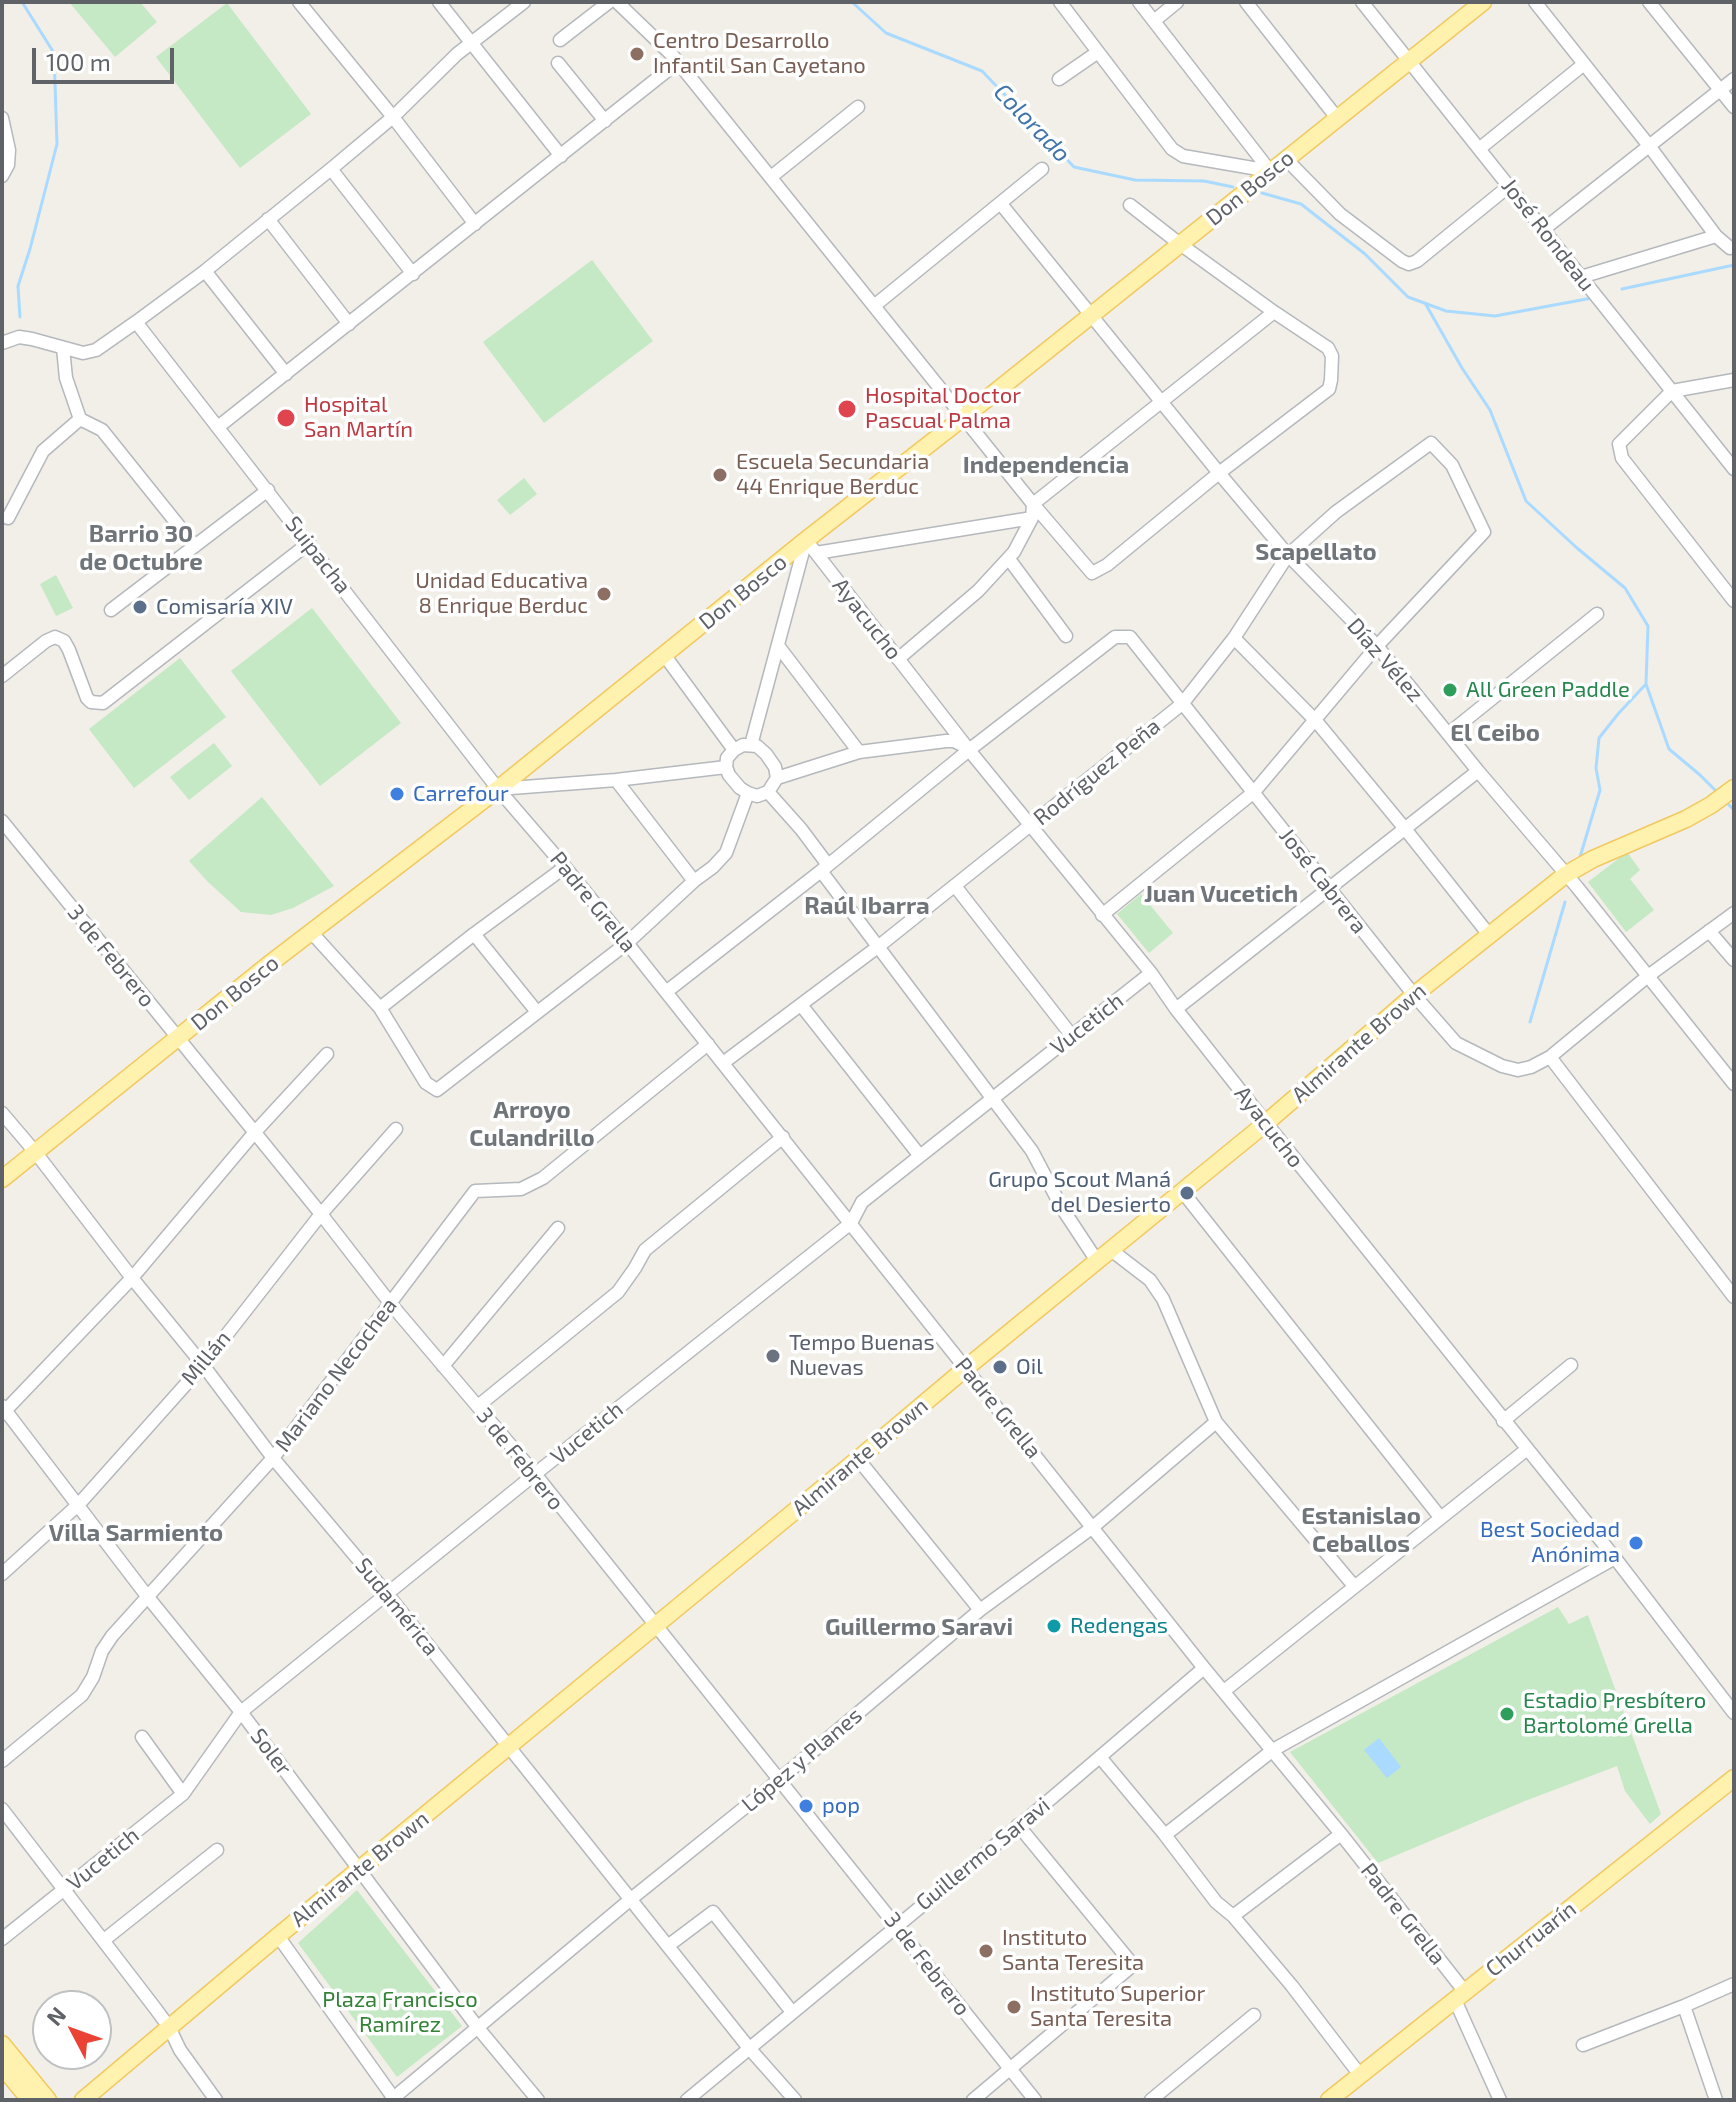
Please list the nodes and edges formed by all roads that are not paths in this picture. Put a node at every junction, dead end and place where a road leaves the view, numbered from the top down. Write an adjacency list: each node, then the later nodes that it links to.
1 (299, 2): 27 (street)
2 (439, 2): 16 (street)
3 (524, 2): 16 (street)
4 (609, 2): 15 (street)
5 (617, 2): 19 (street)
6 (1060, 2): 17 (street)
7 (1139, 2): 14 (street)
8 (1177, 2): 14 (street)
9 (1246, 2): 29 (street)
10 (1362, 2): 18 (street, José Rondeau)
11 (1535, 2): 21 (street)
12 (1649, 2): 24 (street)
13 (1475, 4): 18 (main road, Don Bosco)
14 (1154, 21): 37 (street)
15 (560, 40)
16 (472, 42): 27 (street); 33 (street)
17 (1098, 52): 22 (street); 37 (street)
18 (1408, 60): 29 (main road, Don Bosco); 32 (street, José Rondeau)
19 (678, 62): 30 (street); 39 (street)
20 (558, 63): 30 (street)
21 (1584, 64): 31 (street); 32 (street)
22 (1059, 79)
23 (1734, 79): 24 (street)
24 (1721, 90): 26 (street); 31 (street)
25 (858, 107): 39 (street)
26 (1734, 107)
27 (393, 117): 35 (street); 44 (street)
28 (2, 118): 38 (street)
29 (1337, 118): 34 (main road, Don Bosco)
30 (605, 121): 33 (street)
31 (1650, 147): 45 (street); 46 (street)
32 (1479, 149): 40 (street, José Rondeau)
33 (561, 156): 44 (street)
34 (1286, 159): 37 (main road, Don Bosco); 40 (street)
35 (331, 169): 43 (street); 50 (street)
36 (1042, 169): 41 (street)
37 (1270, 171): 47 (main road, Don Bosco)
38 (2, 176)
39 (771, 177): 52 (street)
40 (1509, 186): 45 (street, José Rondeau)
41 (1001, 204): 52 (street); 54 (street, Díaz Vélez)
42 (1130, 205): 47 (street)
43 (268, 219): 49 (street); 56 (street)
44 (475, 224): 50 (street)
45 (1544, 229): 51 (street, José Rondeau)
46 (1716, 236): 48 (street); 51 (street)
47 (1180, 244): 53 (street); 54 (main road, Don Bosco)
48 (1734, 247)
49 (205, 271): 55 (street); 59 (street)
50 (413, 274): 56 (street)
51 (1581, 277): 61 (street, José Rondeau)
52 (874, 306): 63 (street)
53 (1274, 312): 62 (street); 67 (street)
54 (1091, 315): 62 (street, Díaz Vélez); 63 (main road, Don Bosco)
55 (136, 322): 58 (street); 65 (street, Suipacha)
56 (349, 324): 59 (street)
57 (2, 343): 58 (street)
58 (63, 348): 64 (street)
59 (286, 374): 65 (street)
60 (1734, 380): 61 (street)
61 (1672, 391): 66 (street, José Rondeau); 77 (street)
62 (1161, 403): 67 (street, Díaz Vélez); 69 (street)
63 (964, 417): 69 (street); 74 (main road, Don Bosco)
64 (80, 419): 70 (street); 73 (street)
65 (218, 427): 68 (street, Suipacha)
66 (1734, 469)
67 (1219, 473): 69 (street); 75 (street, Díaz Vélez)
68 (268, 490): 72 (street, Suipacha); 73 (street)
69 (1033, 504): 71 (street)
70 (8, 518)
71 (1032, 518): 74 (street); 76 (street)
72 (309, 543): 86 (street); 98 (street, Suipacha)
73 (195, 546): 78 (street)
74 (811, 547): 83 (street); 84 (main road, Don Bosco); 85 (street, Ayacucho)
75 (1288, 555): 81 (street, Rodríguez Peña); 82 (street, Díaz Vélez); 82 (street, Rodríguez Peña)
76 (1009, 559): 80 (street); 85 (street)
77 (1734, 601)
78 (111, 610)
79 (1597, 614): 89 (street)
80 (1066, 636)
81 (1234, 638): 87 (street, Rodríguez Peña); 88 (street)
82 (1377, 646): 88 (street); 89 (street, Díaz Vélez)
83 (779, 647): 90 (street); 93 (street)
84 (665, 656): 91 (street); 98 (main road, Don Bosco)
85 (898, 659): 92 (street, Ayacucho)
86 (2, 676)
87 (1182, 704): 92 (street, José Cabrera); 101 (street, José Cabrera); 104 (street, Rodríguez Peña)
88 (1316, 721): 101 (street); 105 (street)
89 (1448, 734): 95 (street, Díaz Vélez)
90 (751, 745): 91 (street); 96 (street)
91 (734, 750): 94 (street)
92 (969, 750): 93 (street); 104 (street, Ayacucho); 107 (street)
93 (859, 752): 96 (street)
94 (726, 767): 97 (street); 102 (street)
95 (1478, 771): 105 (street); 108 (street, Díaz Vélez)
96 (777, 778): 100 (street)
97 (616, 780): 98 (street); 109 (street)
98 (498, 789): 106 (street, Padre Grella); 115 (main road, Don Bosco)
99 (1732, 789): 108 (main road, Almirante Brown)
100 (768, 792): 102 (street); 107 (street)
101 (1254, 792): 111 (street, José Cabrera); 113 (street)
102 (748, 793): 109 (street)
103 (2, 821): 130 (street, 3 de Febrero)
104 (1031, 826): 110 (street, Rodríguez Peña); 113 (street, Ayacucho)
105 (1406, 830): 111 (street); 117 (street)
106 (565, 867): 116 (street); 118 (street, Padre Grella)
107 (825, 868): 119 (street); 123 (street)
108 (1565, 875): 117 (main road, Almirante Brown); 122 (street, Díaz Vélez)
109 (694, 881): 118 (street)
110 (955, 886): 119 (street, Rodríguez Peña); 129 (street)
111 (1330, 890): 124 (street, José Cabrera); 127 (street)
112 (1734, 913): 114 (street)
113 (1102, 915): 121 (street, Ayacucho)
114 (1709, 931): 120 (street); 122 (street)
115 (312, 933): 126 (street); 130 (main road, Don Bosco)
116 (474, 934): 126 (street); 128 (street)
117 (1490, 936): 124 (main road, Almirante Brown)
118 (627, 943): 123 (street, Padre Grella); 128 (street)
119 (879, 946): 125 (street, Rodríguez Peña); 136 (street)
120 (1734, 960)
121 (1151, 973): 127 (street, Ayacucho); 129 (street, Vucetich)
122 (1648, 976): 133 (street); 135 (street, Díaz Vélez)
123 (666, 992): 131 (street, Padre Grella)
124 (1414, 995): 133 (street, José Cabrera); 138 (main road, Almirante Brown)
125 (801, 1005): 134 (street, Rodríguez Peña); 143 (street)
126 (380, 1008): 128 (street)
127 (1176, 1009): 138 (street, Ayacucho)
128 (537, 1012)
129 (1072, 1036): 136 (street, Vucetich)
130 (178, 1039): 140 (street, 3 de Febrero); 142 (main road, Don Bosco)
131 (708, 1044): 134 (street, Padre Grella); 153 (street, Mariano Necochea)
132 (327, 1054): 140 (street)
133 (1550, 1057): 152 (street)
134 (723, 1063): 141 (street, Padre Grella)
135 (1734, 1084)
136 (994, 1098): 143 (street, Vucetich); 150 (street)
137 (2, 1113): 142 (street, Sudamérica)
138 (1266, 1123): 145 (main road, Almirante Brown); 160 (street, Ayacucho)
139 (396, 1129): 146 (street, Millán)
140 (255, 1132): 146 (street, 3 de Febrero); 151 (street)
141 (783, 1137): 147 (street, Padre Grella); 158 (street)
142 (36, 1153): 144 (main road, Don Bosco); 151 (street, Sudamérica)
143 (920, 1156): 147 (street, Vucetich)
144 (2, 1179)
145 (1182, 1191): 149 (main road, Almirante Brown); 167 (street)
146 (321, 1214): 153 (street, 3 de Febrero); 154 (street, Millán)
147 (851, 1223): 157 (street, Padre Grella); 165 (street, Vucetich)
148 (558, 1228): 156 (street)
149 (1111, 1250): 150 (main road, Almirante Brown); 161 (street)
150 (1097, 1261): 157 (main road, Almirante Brown)
151 (132, 1278): 154 (street, Sudamérica); 159 (street)
152 (1734, 1297)
153 (390, 1303): 156 (street, 3 de Febrero); 163 (street, Mariano Necochea)
154 (203, 1365): 163 (street, Sudamérica); 166 (street, Millán)
155 (1571, 1365): 160 (street)
156 (443, 1366): 158 (street, 3 de Febrero)
157 (966, 1368): 164 (main road, Almirante Brown); 168 (street, Padre Grella)
158 (478, 1406): 165 (street, 3 de Febrero)
159 (3, 1410): 166 (street, Soler)
160 (1503, 1421): 162 (street, Ayacucho)
161 (1216, 1422): 168 (street, López y Planes); 171 (street)
162 (1526, 1450): 167 (street); 169 (street, Ayacucho)
163 (273, 1458): 172 (street, Sudamérica); 173 (street, Mariano Necochea)
164 (858, 1459): 174 (street); 175 (main road, Almirante Brown)
165 (535, 1474): 172 (street, Vucetich); 175 (street, 3 de Febrero)
166 (79, 1504): 170 (street, Millán); 173 (street, Soler)
167 (1440, 1517): 171 (street)
168 (1093, 1527): 174 (street, López y Planes); 176 (street, Padre Grella)
169 (1615, 1558): 179 (street, Ayacucho); 182 (street)
170 (2, 1574)
171 (1354, 1586): 177 (street)
172 (388, 1595): 178 (street, Vucetich); 181 (street, Sudamérica)
173 (147, 1596): 178 (street, Soler); 184 (street, Mariano Necochea)
174 (980, 1610): 186 (street, López y Planes)
175 (655, 1626): 181 (main road, Almirante Brown); 186 (street, 3 de Febrero)
176 (1204, 1668): 177 (street, Padre Grella); 183 (street, Guillermo Saravi)
177 (1224, 1691): 182 (street, Padre Grella)
178 (241, 1712): 187 (street, Vucetich); 193 (street, Soler)
179 (1734, 1713)
180 (142, 1737): 187 (street)
181 (509, 1746): 193 (main road, Almirante Brown); 195 (street, Sudamérica)
182 (1273, 1750): 190 (street, Padre Grella); 191 (street)
183 (1100, 1757): 189 (street, Guillermo Saravi); 191 (street)
184 (2, 1761)
185 (1734, 1778): 203 (main road, Churruarín)
186 (780, 1779): 195 (street, López y Planes); 197 (street, 3 de Febrero)
187 (183, 1794): 194 (street, Vucetich)
188 (2, 1809): 194 (street)
189 (1018, 1825): 197 (street, Guillermo Saravi); 213 (street)
190 (1341, 1834): 196 (street); 203 (street, Padre Grella)
191 (1165, 1835): 196 (street)
192 (217, 1850): 200 (street)
193 (360, 1870): 198 (main road, Almirante Brown); 208 (street, Soler)
194 (65, 1891): 199 (street, Vucetich); 200 (street)
195 (631, 1899): 201 (street, Sudamérica); 208 (street, López y Planes)
196 (1233, 1916): 214 (street)
197 (896, 1925): 205 (street, Guillermo Saravi); 213 (street, 3 de Febrero)
198 (278, 1936): 207 (main road, Almirante Brown); 216 (street)
199 (2, 1939)
200 (104, 1940): 207 (street)
201 (669, 1945): 205 (street); 211 (street, Sudamérica)
202 (1733, 1988): 204 (street)
203 (1460, 1996): 214 (main road, Churruarín); 227 (street, Padre Grella)
204 (1684, 2006): 210 (street); 228 (street)
205 (792, 2012): 211 (street, Guillermo Saravi)
206 (1254, 2015): 226 (street)
207 (169, 2027): 219 (main road, Almirante Brown); 220 (street)
208 (478, 2028): 216 (street, López y Planes); 221 (street, Soler)
209 (2, 2044): 218 (main road)
210 (1583, 2045)
211 (749, 2048): 222 (street, Guillermo Saravi); 223 (street, Sudamérica)
212 (2, 2066): 217 (main road)
213 (1010, 2069): 224 (street); 225 (street, 3 de Febrero)
214 (1360, 2075): 215 (main road, Churruarín)
215 (1341, 2097)
216 (393, 2099)
217 (30, 2100)
218 (48, 2100)
219 (83, 2100)
220 (216, 2100)
221 (538, 2100)
222 (687, 2100)
223 (795, 2100)
224 (973, 2100)
225 (1035, 2100)
226 (1151, 2100)
227 (1500, 2100)
228 (1716, 2100)

